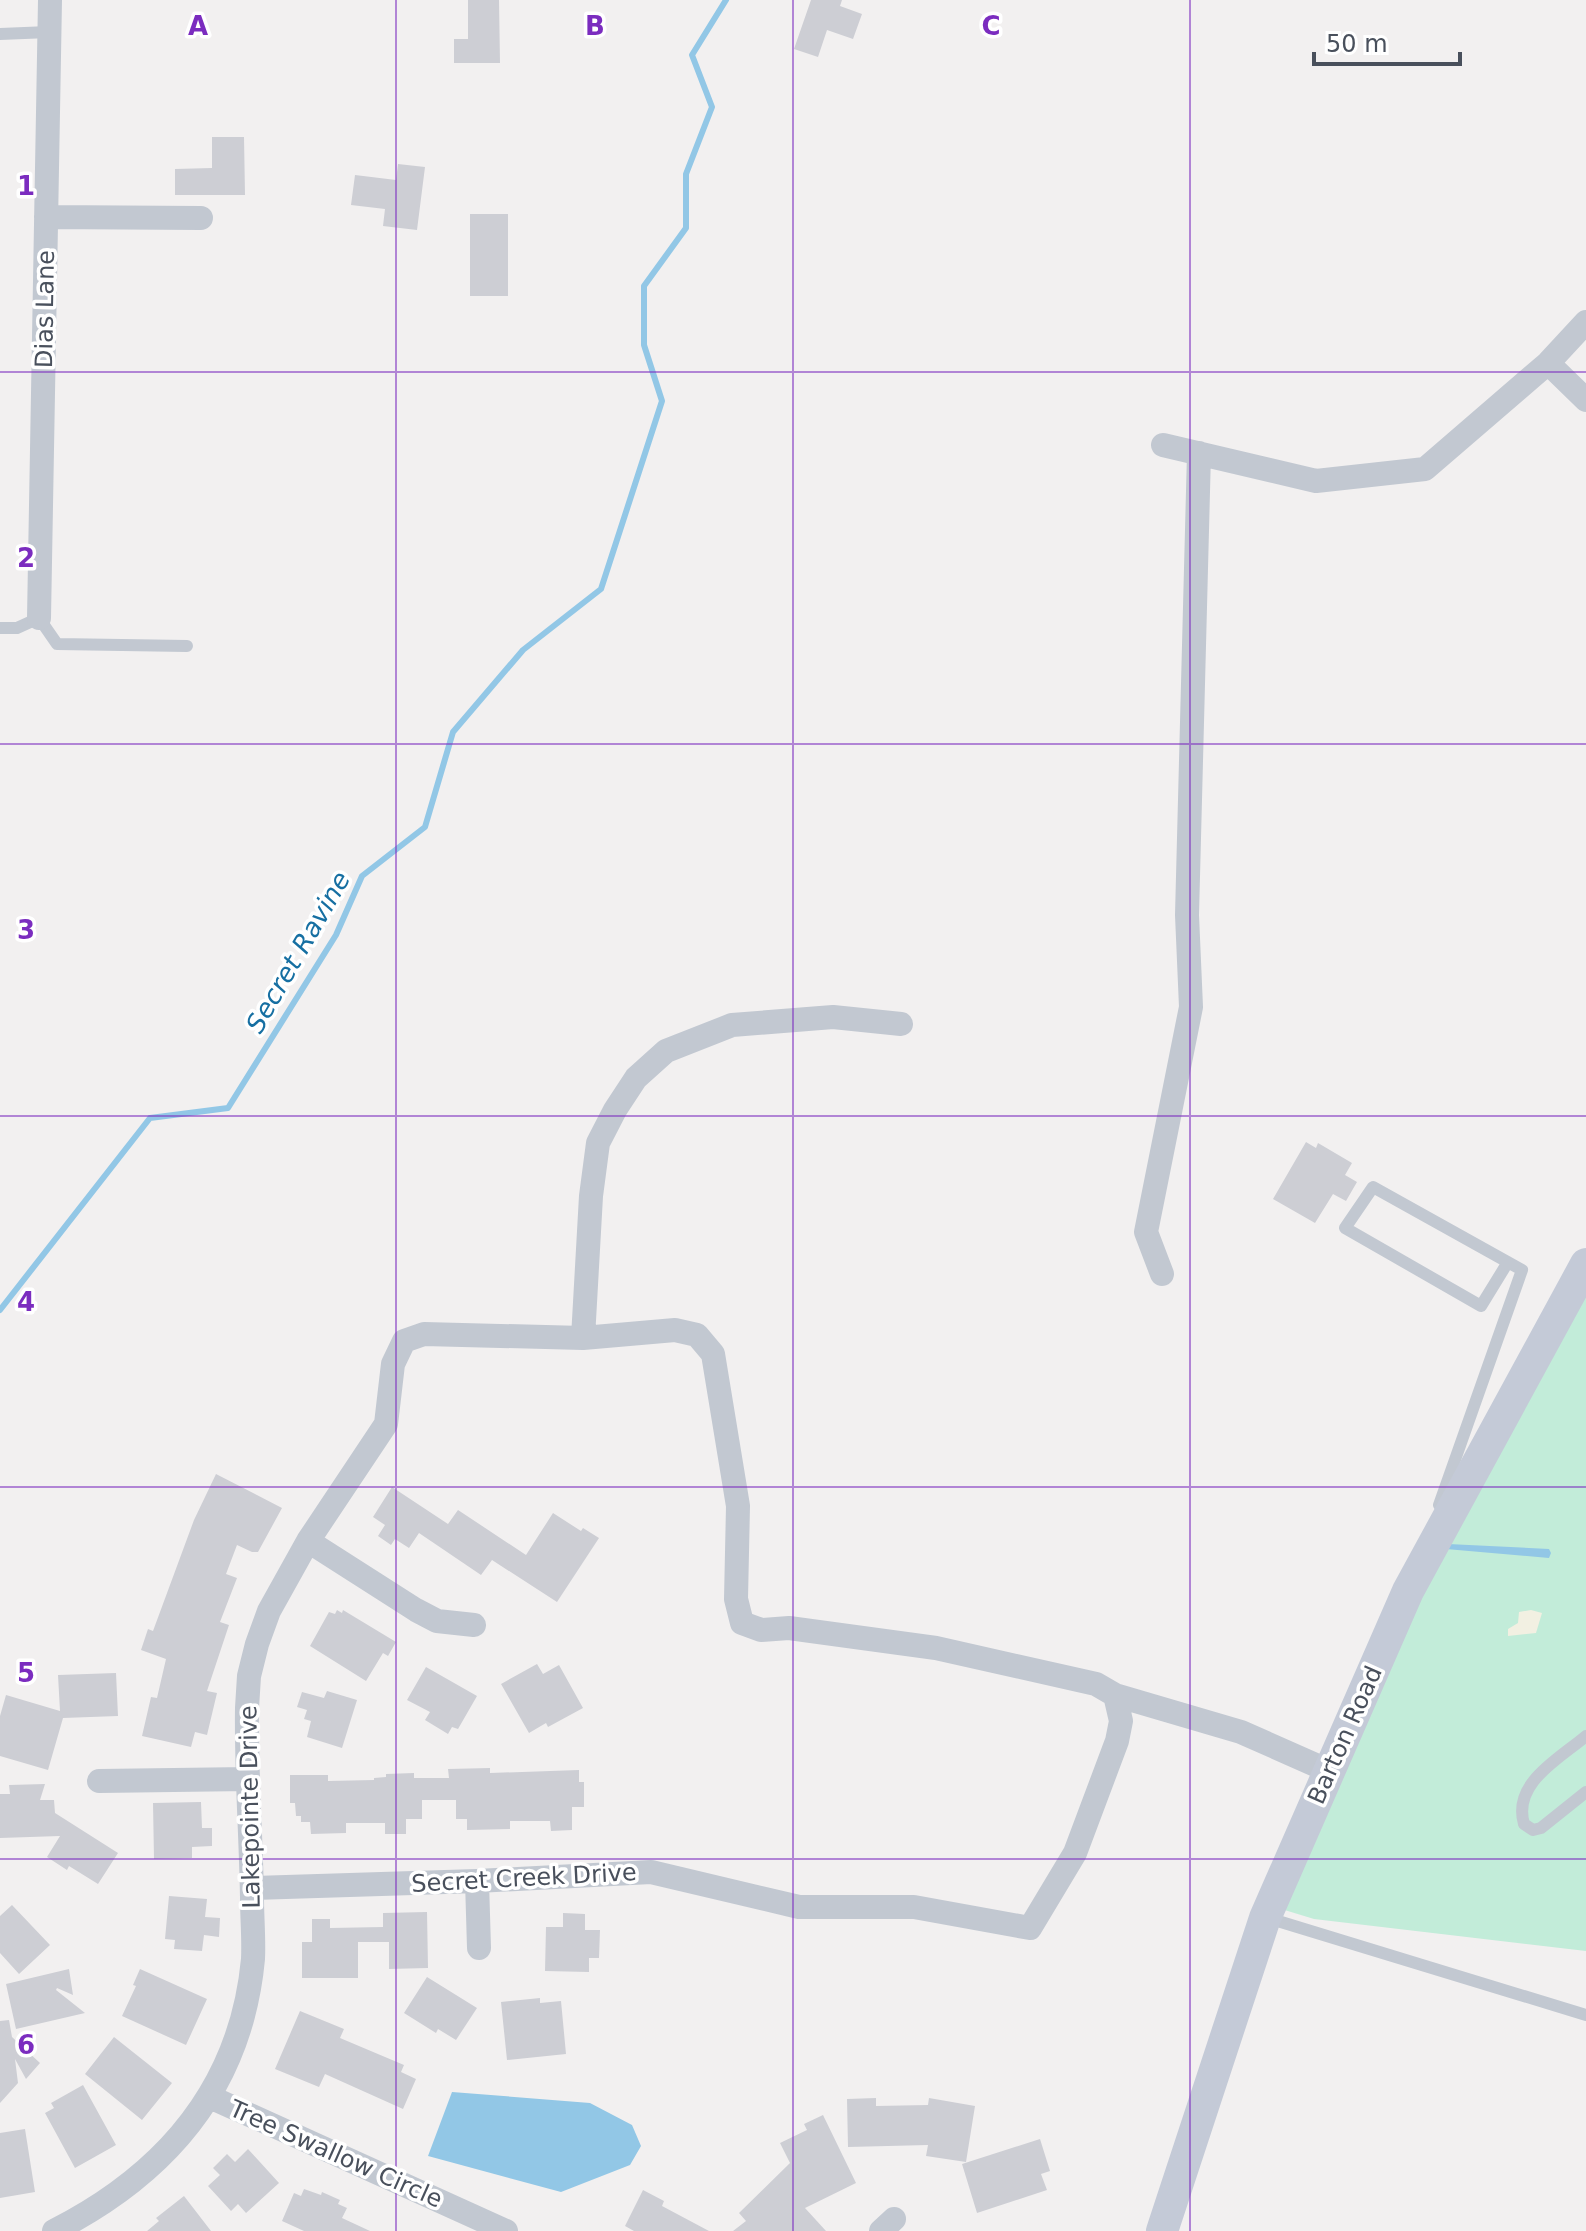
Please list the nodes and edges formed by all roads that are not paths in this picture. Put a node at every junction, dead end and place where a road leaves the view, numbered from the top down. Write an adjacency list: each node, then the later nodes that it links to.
1 (50, 0): 2 (street, Dias Lane)
2 (49, 32): 3 (lane); 4 (street, Dias Lane)
3 (0, 34)
4 (46, 217): 5 (street); 11 (street, Dias Lane)
5 (201, 218)
6 (1586, 322): 7 (street)
7 (1548, 363): 8 (street); 10 (street)
8 (1586, 400)
9 (1163, 445): 10 (street)
10 (1199, 453): 17 (street)
11 (39, 618): 12 (lane); 13 (lane)
12 (0, 628)
13 (187, 646)
14 (901, 1024): 18 (street)
15 (1508, 1262): 15 (lane); 20 (lane)
16 (1586, 1264): 20 (street, Barton Road)
17 (1162, 1274)
18 (583, 1338): 19 (street, Lakepointe Drive); 22 (street)
19 (308, 1541): 21 (street); 25 (street, Lakepointe Drive)
20 (1408, 1591): 24 (street, Barton Road)
21 (474, 1625)
22 (1115, 1695): 24 (street); 28 (street, Secret Creek Drive)
23 (1586, 1736): 27 (lane)
24 (1329, 1771): 30 (street, Barton Road)
25 (248, 1779): 26 (street); 29 (street, Lakepointe Drive)
26 (99, 1781)
27 (1586, 1792)
28 (477, 1881): 29 (street, Secret Creek Drive); 31 (street)
29 (252, 1888): 33 (street, Lakepointe Drive)
30 (1265, 1918): 32 (lane); 36 (street, Barton Road)
31 (479, 1948)
32 (1586, 2015)
33 (210, 2097): 34 (street, Lakepointe Drive); 35 (street, Tree Swallow Circle)
34 (54, 2231)
35 (506, 2231)
36 (1162, 2231)

